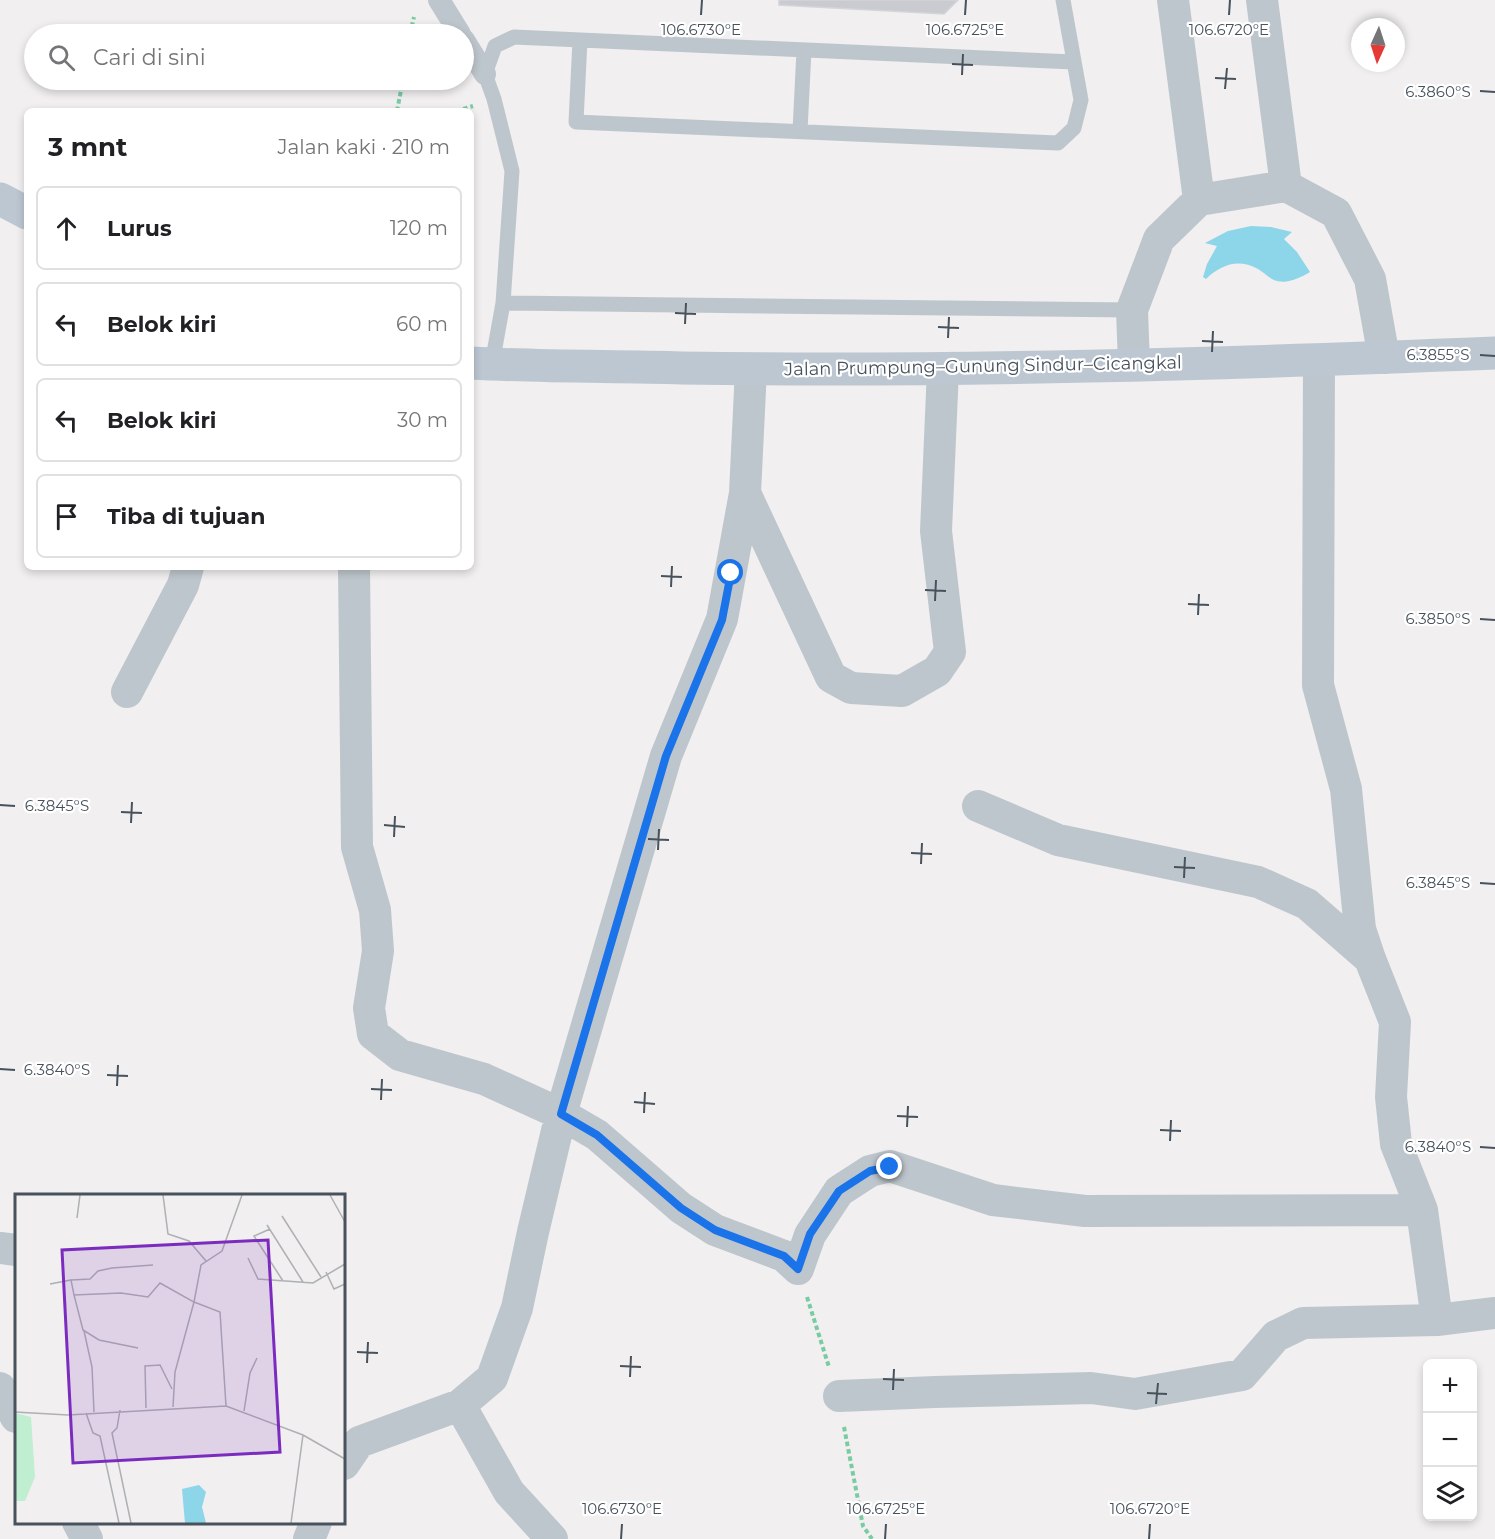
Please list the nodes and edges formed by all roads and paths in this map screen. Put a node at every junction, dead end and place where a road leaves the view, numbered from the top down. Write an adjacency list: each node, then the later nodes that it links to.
1 (439, 0): 7 (street)
2 (1064, 0): 11 (lane)
3 (1173, 0): 18 (street)
4 (1262, 0): 16 (street)
5 (414, 17): 6 (path)
6 (413, 24)
7 (454, 24)
8 (580, 40): 9 (lane); 12 (lane); 15 (lane)
9 (804, 50): 11 (lane); 15 (lane)
10 (474, 56): 12 (street)
11 (1074, 62): 15 (lane)
12 (485, 74): 20 (lane)
13 (401, 90): 14 (path)
14 (398, 108)
15 (800, 131)
16 (1286, 186): 18 (street); 23 (street)
17 (0, 200): 19 (main road)
18 (1199, 200): 21 (street)
19 (24, 212)
20 (503, 303): 21 (lane); 25 (lane)
21 (1132, 310): 26 (street)
22 (1495, 353): 23 (main road, Jalan Prumpung–Gunung Sindur–Cicangkal)
23 (1384, 358): 24 (main road, Jalan Prumpung–Gunung Sindur–Cicangkal)
24 (1319, 360): 26 (main road, Jalan Prumpung–Gunung Sindur–Cicangkal); 34 (street)
25 (482, 364): 27 (main road, Jalan Prumpung–Gunung Sindur–Cicangkal)
26 (1134, 364): 28 (main road, Jalan Prumpung–Gunung Sindur–Cicangkal)
27 (752, 369): 28 (main road, Jalan Prumpung–Gunung Sindur–Cicangkal); 29 (street)
28 (943, 369): 29 (street)
29 (745, 494): 35 (street)
30 (187, 570): 32 (street)
31 (354, 570): 35 (street)
32 (127, 692)
33 (978, 806): 34 (street)
34 (1370, 959): 36 (street)
35 (561, 1114): 36 (street); 43 (street)
36 (1422, 1210): 40 (street)
37 (0, 1248): 38 (street)
38 (15, 1251)
39 (1495, 1313): 40 (street)
40 (1437, 1320): 42 (street)
41 (0, 1388): 44 (street)
42 (838, 1396)
43 (460, 1405): 45 (street); 50 (street)
44 (15, 1415)
45 (345, 1463)
46 (79, 1524): 48 (street)
47 (315, 1524): 49 (street)
48 (87, 1539)
49 (309, 1539)
50 (552, 1539)

